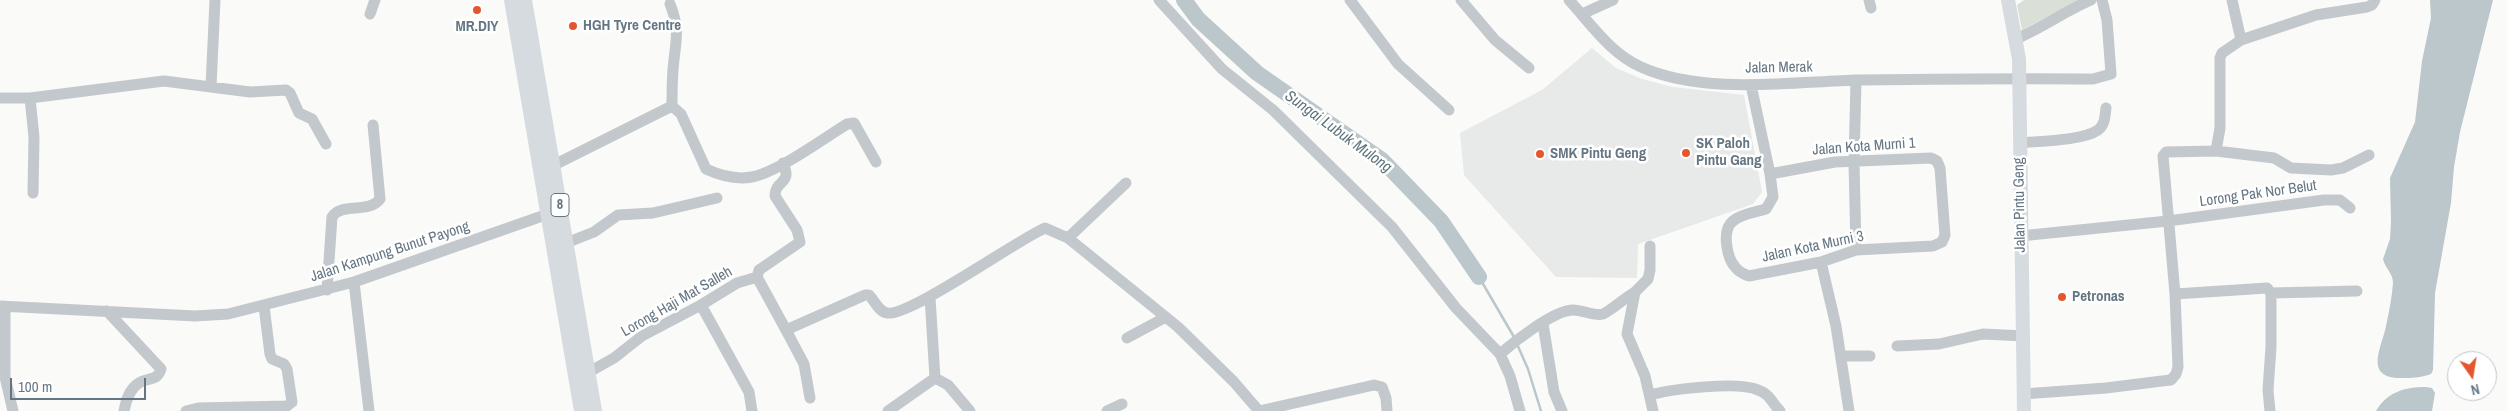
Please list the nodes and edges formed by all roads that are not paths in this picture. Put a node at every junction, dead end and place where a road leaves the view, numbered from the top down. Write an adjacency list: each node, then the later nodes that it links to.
1 (215, 0): 26 (street)
2 (375, 0): 16 (street)
3 (511, 0): 21 (main road, 8)
4 (525, 0): 18 (main road, 8)
5 (1159, 0): 73 (street)
6 (1350, 0): 31 (street)
7 (1461, 0): 22 (street)
8 (1569, 0): 17 (street, Jalan Merak)
9 (1613, 0): 17 (street)
10 (2008, 0): 19 (main road, Jalan Pintu Geng)
11 (2091, 0): 19 (street)
12 (2102, 0): 23 (street, Jalan Merak)
13 (2232, 0): 20 (street)
14 (2375, 0): 20 (street)
15 (670, 4): 29 (street)
16 (370, 14)
17 (1582, 14): 25 (street, Jalan Merak)
18 (530, 34): 21 (main road); 40 (main road, 8)
19 (2016, 39): 23 (main road, Jalan Pintu Geng)
20 (2241, 40): 35 (street)
21 (520, 50): 46 (main road, 8)
22 (1529, 68)
23 (2019, 78): 24 (street, Jalan Merak); 33 (main road, Jalan Pintu Geng)
24 (1856, 80): 25 (street, Jalan Merak); 39 (street)
25 (1751, 85): 41 (street)
26 (211, 87): 28 (street); 34 (street)
27 (0, 98): 28 (street)
28 (30, 98): 43 (street)
29 (672, 106): 38 (street); 40 (street)
30 (2106, 108): 33 (street)
31 (1449, 110)
32 (373, 125): 57 (street)
33 (2020, 142): 48 (main road, Jalan Pintu Geng)
34 (326, 144)
35 (2216, 151): 36 (street); 47 (street)
36 (2369, 155)
37 (876, 162): 38 (street)
38 (783, 163): 55 (street)
39 (1854, 163): 41 (street, Jalan Kota Murni 1); 51 (street, Jalan Kota Murni 1); 53 (street)
40 (554, 165): 50 (main road, 8)
41 (1770, 174): 54 (street, Jalan Kota Murni 3)
42 (1126, 183): 49 (street)
43 (33, 192)
44 (717, 198): 50 (street)
45 (2350, 208): 47 (street, Lorong Pak Nor Belut)
46 (548, 214): 56 (street, Jalan Kampung Bunut Payong); 86 (main road, 8)
47 (2168, 221): 48 (street, Lorong Pak Nor Belut); 61 (street)
48 (2020, 236): 70 (main road, Jalan Pintu Geng)
49 (1068, 238): 62 (street); 67 (street)
50 (566, 242): 76 (main road, 8)
51 (1942, 242): 53 (street, Jalan Kota Murni 3)
52 (1650, 246): 59 (street)
53 (1856, 250): 54 (street, Jalan Kota Murni 3)
54 (1821, 262): 74 (street)
55 (757, 277): 63 (street, Lorong Haji Mat Salleh); 69 (street)
56 (354, 282): 57 (street, Jalan Kampung Bunut Payong); 85 (street)
57 (327, 290): 65 (street, Jalan Kampung Bunut Payong)
58 (2357, 291): 60 (street)
59 (1635, 292): 68 (street); 79 (street)
60 (2270, 293): 61 (street); 100 (street)
61 (2175, 294): 78 (street)
62 (930, 297): 69 (street); 77 (street)
63 (701, 305): 76 (street, Lorong Haji Mat Salleh); 88 (street)
64 (3, 306): 66 (street, Jalan Kampung Bunut Payong); 82 (street)
65 (264, 306): 66 (street, Jalan Kampung Bunut Payong); 84 (street)
66 (107, 311): 83 (street)
67 (1166, 317): 71 (street); 92 (street)
68 (1543, 324): 73 (street); 95 (street)
69 (786, 330): 80 (street)
70 (2024, 336): 72 (street); 78 (main road, Jalan Pintu Geng)
71 (1127, 338)
72 (1897, 346)
73 (1504, 351): 94 (street)
74 (1841, 356): 75 (street); 98 (street)
75 (1870, 356)
76 (589, 372): 87 (main road, 8)
77 (935, 378): 89 (street); 90 (street)
78 (2023, 394): 99 (main road, Jalan Pintu Geng)
79 (1650, 395): 96 (street); 97 (street)
80 (810, 398)
81 (1122, 404): 91 (street)
82 (13, 411)
83 (124, 411)
84 (186, 411)
85 (369, 411)
86 (580, 411)
87 (595, 411)
88 (752, 411)
89 (888, 411)
90 (970, 411)
91 (1107, 411)
92 (1259, 411): 93 (street)
93 (1387, 411)
94 (1520, 411)
95 (1562, 411)
96 (1653, 411)
97 (1780, 411)
98 (1849, 411)
99 (2024, 411)
100 (2270, 411)

